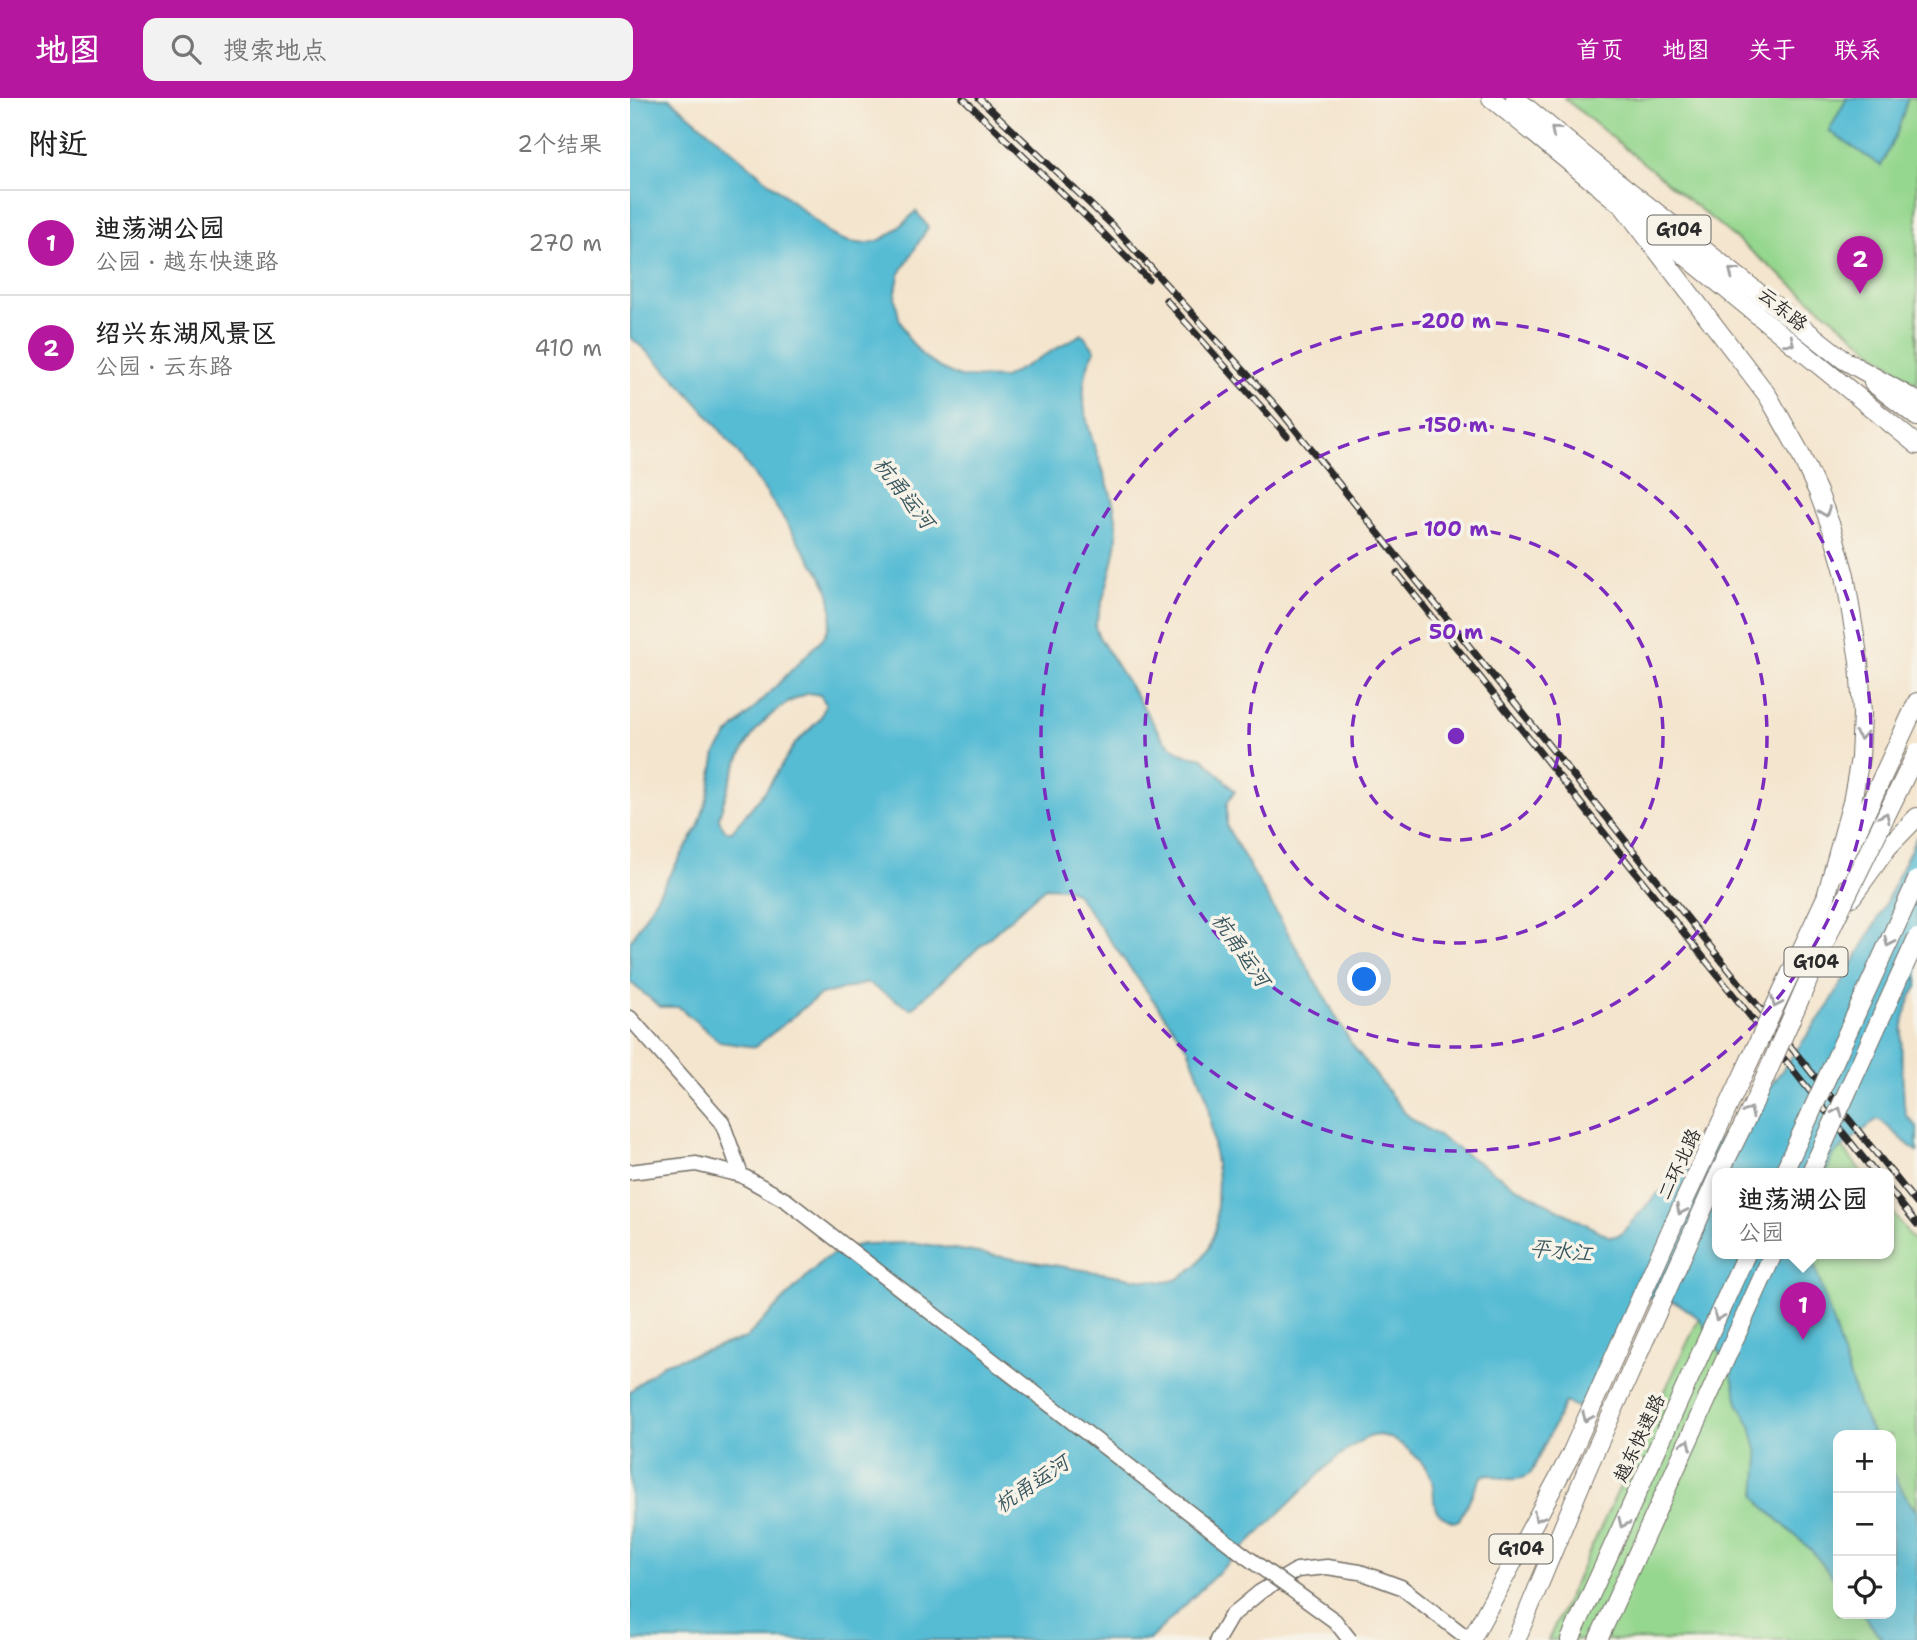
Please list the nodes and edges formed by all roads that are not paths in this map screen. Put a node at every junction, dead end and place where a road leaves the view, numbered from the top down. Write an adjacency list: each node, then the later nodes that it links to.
1 (1491, 98): 3 (main road, G104)
2 (1515, 98): 4 (main road, G104, one-way to 2)
3 (1623, 206): 7 (main road, 云东路, one-way to 7); 12 (main road, one-way to 12)
4 (1844, 360): 5 (main road); 6 (main road, G104)
5 (1917, 401)
6 (1917, 417)
7 (1917, 445)
8 (1917, 702): 12 (main road, 二环北路 / G104)
9 (1917, 752): 13 (main road, G104, one-way to 9, bridge)
10 (1917, 817): 13 (main road, bridge)
11 (1917, 880): 17 (main road, one-way to 17, bridge)
12 (1826, 897): 26 (main road, 二环北路 / G104, one-way to 26, bridge)
13 (1834, 922): 16 (main road, G104, one-way to 13, bridge)
14 (1917, 938): 18 (main road, one-way to 14, bridge)
15 (630, 1018): 20 (street)
16 (1722, 1168)
17 (1786, 1168)
18 (1813, 1168)
19 (630, 1172): 20 (street)
20 (741, 1175): 25 (street, bridge)
21 (1712, 1189): 27 (main road, G104)
22 (1744, 1259): 28 (main road, 越东快速路, one-way to 28)
23 (1771, 1259): 29 (main road, one-way to 23)
24 (1217, 1640): 26 (street)
25 (1350, 1640)
26 (1471, 1640)
27 (1516, 1640)
28 (1570, 1640)
29 (1598, 1640)

